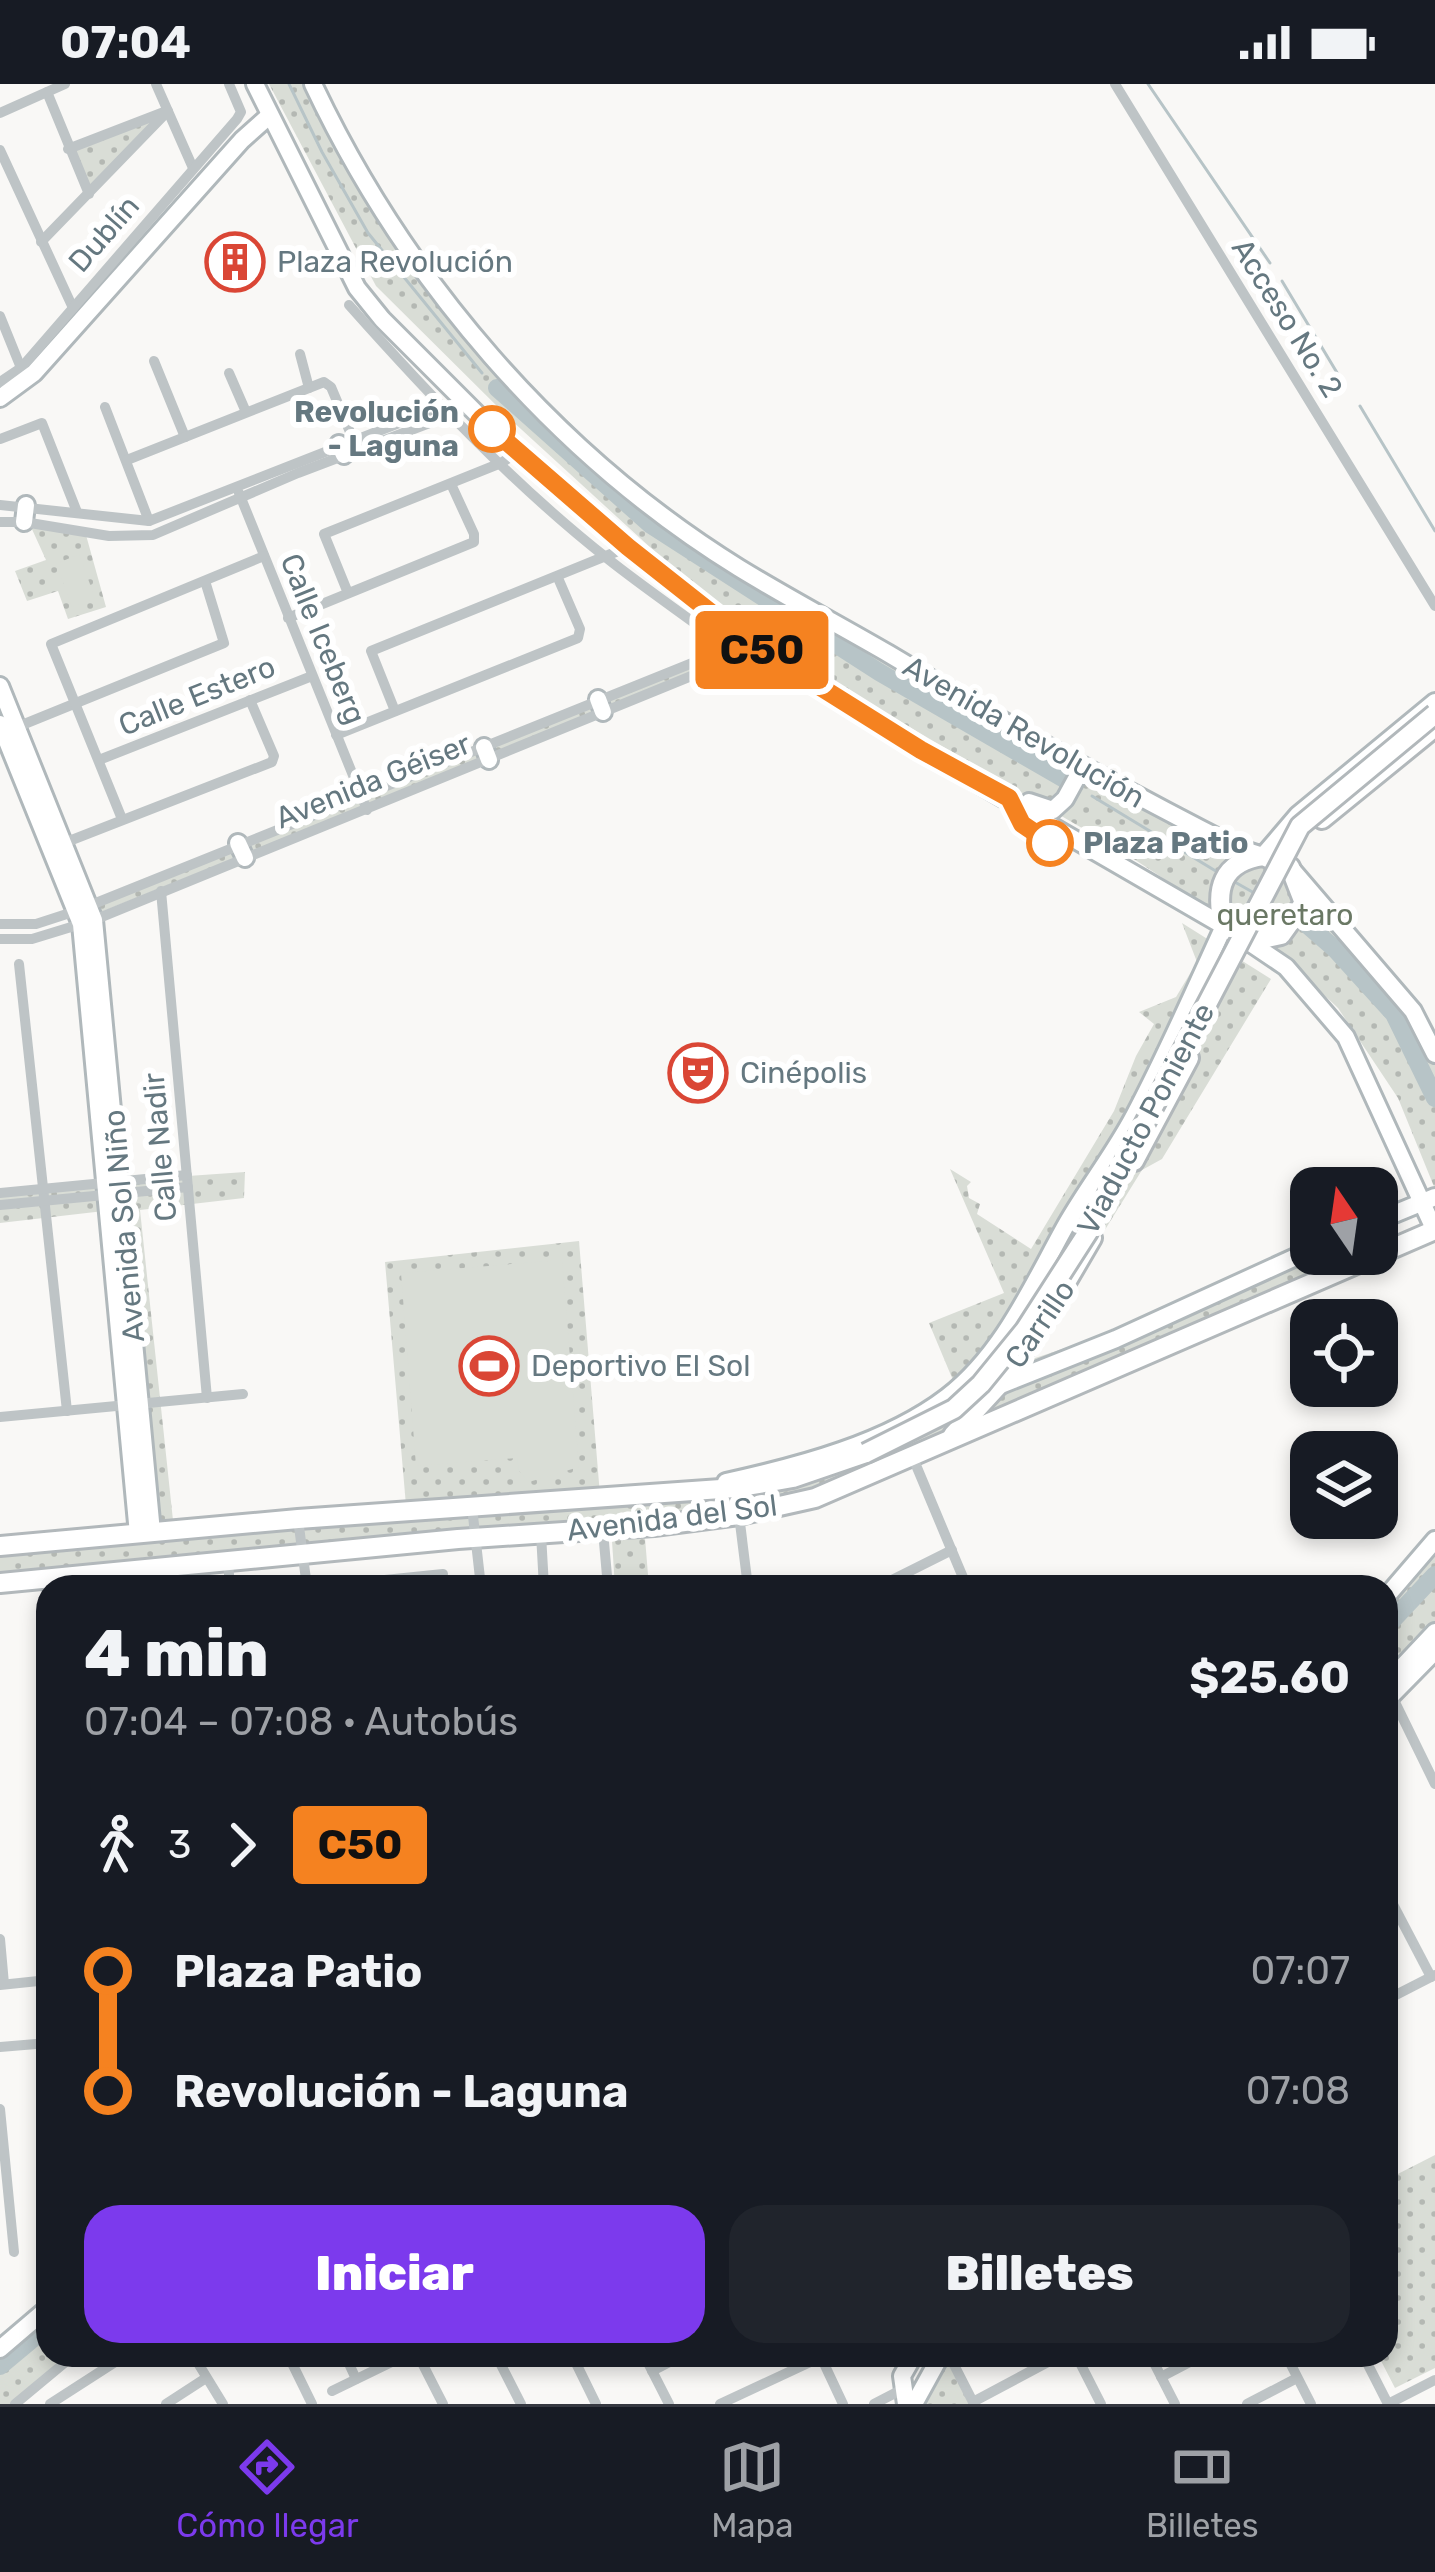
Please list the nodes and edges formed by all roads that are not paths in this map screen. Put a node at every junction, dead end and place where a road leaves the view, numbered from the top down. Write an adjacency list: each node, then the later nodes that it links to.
1 (64, 84): 7 (street)
2 (156, 84): 8 (street)
3 (229, 84): 13 (street, Dublín)
4 (255, 84): 10 (main road)
5 (314, 84): 66 (main road, Avenida Revolución)
6 (1115, 84): 49 (street, Acceso No. 2)
7 (46, 92): 9 (street); 11 (street)
8 (167, 111): 11 (street); 13 (street); 14 (street)
9 (0, 113)
10 (270, 115): 25 (main road); 27 (main road)
11 (68, 149): 14 (street)
12 (0, 150): 15 (street)
13 (193, 168): 17 (street, Dublín)
14 (89, 194): 15 (street)
15 (41, 242): 17 (street)
16 (350, 305): 27 (street)
17 (73, 308): 21 (street, Dublín)
18 (0, 316): 21 (street)
19 (300, 354): 24 (street)
20 (154, 361): 29 (street)
21 (21, 368): 23 (street, Dublín)
22 (229, 373): 28 (street)
23 (0, 382)
24 (309, 388): 28 (street); 31 (street)
25 (0, 398)
26 (105, 407): 33 (street)
27 (455, 407): 31 (street); 32 (main road); 34 (street)
28 (246, 412): 29 (street)
29 (185, 437): 33 (street)
30 (0, 439): 39 (street)
31 (345, 446): 36 (street); 37 (street)
32 (518, 452): 34 (street); 43 (main road)
33 (127, 460): 41 (street)
34 (501, 463): 35 (street); 45 (street)
35 (451, 484): 48 (street); 48 (street)
36 (236, 485): 37 (street, Calle Iceberg); 41 (street)
37 (241, 498): 40 (street); 44 (street, Calle Iceberg)
38 (0, 505): 40 (street)
39 (77, 512): 40 (street); 41 (street)
40 (25, 513): 42 (street)
41 (149, 521)
42 (0, 522)
43 (628, 547): 45 (street); 52 (main road)
44 (264, 556): 47 (street); 50 (street, Calle Iceberg)
45 (605, 557): 46 (street); 51 (street)
46 (558, 578): 59 (street); 59 (street)
47 (205, 580): 57 (street); 57 (street)
48 (348, 593): 50 (street)
49 (1435, 606)
50 (288, 618): 53 (street, Calle Iceberg)
51 (727, 647): 52 (street, Avenida Géiser); 58 (street, Avenida Géiser)
52 (748, 649): 58 (street, Avenida Géiser); 68 (main road)
53 (312, 676): 55 (street, Calle Estero); 63 (street, Calle Iceberg)
54 (0, 686): 61 (main road)
55 (250, 700): 65 (street, Calle Estero); 71 (street)
56 (1435, 702): 74 (main road)
57 (75, 704): 61 (street); 65 (street)
58 (601, 705): 64 (street, Avenida Géiser)
59 (394, 711): 63 (street)
60 (1435, 714): 101 (main road, Viaducto Poniente, bridge)
61 (8, 726): 67 (main road)
62 (1435, 728): 75 (main road)
63 (336, 735): 69 (street, Calle Iceberg)
64 (487, 754): 69 (street, Avenida Géiser); 70 (street, Avenida Géiser)
65 (99, 760): 71 (street)
66 (1081, 771): 68 (main road); 74 (main road, Avenida Revolución)
67 (30, 778): 72 (main road); 77 (main road)
68 (981, 784): 79 (main road)
69 (360, 794): 70 (street, Calle Iceberg); 73 (street, Avenida Géiser)
70 (367, 810): 73 (street, Avenida Géiser)
71 (122, 819): 72 (street)
72 (64, 843): 77 (main road)
73 (241, 851): 76 (street, Avenida Géiser); 77 (street, Avenida Géiser)
74 (1263, 856): 75 (main road); 79 (main road)
75 (1289, 867): 81 (main road); 83 (main road)
76 (161, 892): 77 (street, Avenida Géiser); 84 (street, Calle Nadir)
77 (85, 915): 78 (street, Avenida Géiser); 80 (street, Avenida Géiser); 85 (main road, Avenida Sol Niño)
78 (0, 924)
79 (1225, 926): 81 (main road); 102 (main road, Avenida del Sol)
80 (0, 939)
81 (1249, 942): 88 (main road); 93 (main road, Carrillo)
82 (19, 964): 87 (street)
83 (1435, 1054)
84 (188, 1181): 85 (street); 95 (street, Calle Nadir)
85 (115, 1188): 87 (street); 96 (main road, Avenida Sol Niño)
86 (0, 1193): 87 (street)
87 (42, 1195): 89 (street); 97 (street)
88 (1429, 1199): 90 (main road); 91 (main road)
89 (0, 1205)
90 (1398, 1212)
91 (1435, 1230): 99 (main road, Avenida del Sol)
92 (1290, 1260): 93 (main road)
93 (998, 1387): 99 (main road, Carrillo)
94 (243, 1394): 95 (street)
95 (207, 1398): 96 (street)
96 (134, 1404): 97 (street); 107 (main road, Avenida Sol Niño)
97 (67, 1411): 98 (street)
98 (0, 1417)
99 (949, 1441): 100 (main road, Avenida del Sol)
100 (913, 1458): 104 (main road, Avenida del Sol); 112 (street)
101 (812, 1473): 102 (main road, Avenida del Sol)
102 (692, 1489): 103 (main road, Avenida del Sol)
103 (471, 1506): 105 (main road, Avenida del Sol); 109 (street)
104 (740, 1515): 106 (main road, Avenida del Sol); 123 (street)
105 (298, 1519): 107 (main road, Avenida del Sol); 113 (street)
106 (603, 1531): 108 (main road, Avenida del Sol); 122 (street)
107 (145, 1533): 111 (main road, Avenida del Sol)
108 (541, 1534): 109 (main road, Avenida del Sol); 121 (street)
109 (476, 1538): 113 (main road, Avenida del Sol); 120 (street)
110 (1435, 1540): 128 (main road)
111 (0, 1546)
112 (952, 1550): 124 (street); 125 (street)
113 (303, 1556): 114 (main road, Avenida del Sol); 118 (street)
114 (228, 1562): 116 (main road, Avenida del Sol); 117 (street)
115 (443, 1574): 119 (street)
116 (149, 1575)
117 (229, 1575)
118 (305, 1575)
119 (433, 1575)
120 (480, 1575)
121 (543, 1575)
122 (607, 1575)
123 (747, 1575)
124 (906, 1575)
125 (962, 1575)
126 (36, 1582): 127 (main road, Avenida del Sol)
127 (0, 1583)
128 (1398, 1583)
129 (1435, 1632): 131 (main road)
130 (1435, 1651): 132 (main road)
131 (1398, 1679)
132 (1398, 1683)
133 (1398, 1711): 135 (street)
134 (1435, 1751): 135 (street)
135 (1422, 1758): 136 (street)
136 (1435, 1784)
137 (1398, 1913): 138 (street)
138 (1400, 1917): 140 (street)
139 (0, 1939): 142 (street)
140 (1433, 1976): 143 (street)
141 (36, 1980): 142 (street)
142 (2, 1984)
143 (1398, 1994)
144 (36, 2044): 145 (street)
145 (0, 2047)
146 (0, 2109): 147 (street)
147 (14, 2252)
148 (36, 2318): 149 (main road)
149 (0, 2349)
150 (61, 2367): 178 (street)
151 (107, 2367): 183 (street)
152 (200, 2367): 174 (street)
153 (295, 2367): 186 (street)
154 (351, 2367): 176 (street)
155 (381, 2367): 176 (street)
156 (424, 2367): 187 (street)
157 (502, 2367): 188 (street)
158 (578, 2367): 189 (street)
159 (650, 2367): 172 (street)
160 (660, 2367): 172 (street)
161 (797, 2367): 191 (street)
162 (825, 2367): 192 (street)
163 (907, 2367): 180 (main road)
164 (935, 2367): 180 (main road)
165 (952, 2367): 181 (street)
166 (1038, 2367): 181 (street)
167 (1082, 2367): 194 (street)
168 (1156, 2367): 173 (street)
169 (1180, 2367): 173 (street)
170 (1292, 2367): 175 (street)
171 (1369, 2367): 198 (street)
172 (652, 2371): 190 (street)
173 (1161, 2377): 195 (street)
174 (206, 2378): 184 (street); 185 (street)
175 (1298, 2378): 196 (street); 197 (street)
176 (356, 2379): 179 (street)
177 (1435, 2380): 198 (street)
178 (36, 2390): 182 (street); 183 (street)
179 (332, 2391)
180 (907, 2399): 193 (street)
181 (974, 2403)
182 (16, 2404)
183 (47, 2404)
184 (166, 2404)
185 (223, 2404)
186 (312, 2404)
187 (443, 2404)
188 (521, 2404)
189 (596, 2404)
190 (669, 2404)
191 (720, 2404)
192 (843, 2404)
193 (874, 2404)
194 (1101, 2404)
195 (1175, 2404)
196 (1247, 2404)
197 (1311, 2404)
198 (1388, 2404)

